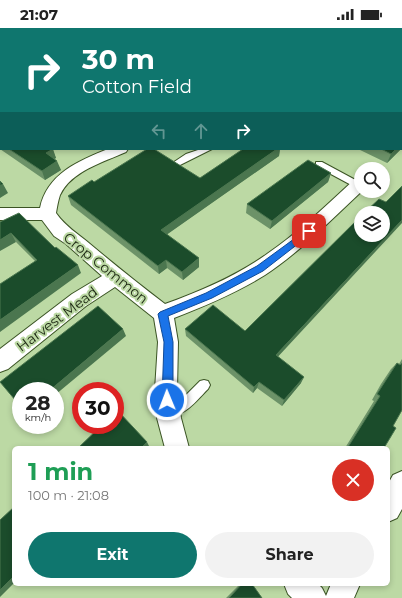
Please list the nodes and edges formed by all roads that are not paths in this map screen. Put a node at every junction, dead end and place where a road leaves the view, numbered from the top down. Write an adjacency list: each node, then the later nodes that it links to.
1 (118, 150): 8 (street)
2 (205, 150): 3 (lane)
3 (175, 164)
4 (319, 164): 5 (lane)
5 (354, 182)
6 (354, 189): 10 (street)
7 (0, 214): 8 (street)
8 (47, 214): 9 (street, Crop Common)
9 (116, 277): 10 (street, Crop Common); 11 (street, Harvest Mead)
10 (163, 314): 13 (street)
11 (0, 362)
12 (204, 385): 13 (lane)
13 (168, 410): 14 (street)
14 (177, 446)
15 (402, 484): 16 (street)
16 (390, 505)
17 (300, 586): 19 (street)
18 (345, 586): 20 (street)
19 (312, 598)
20 (339, 598)

